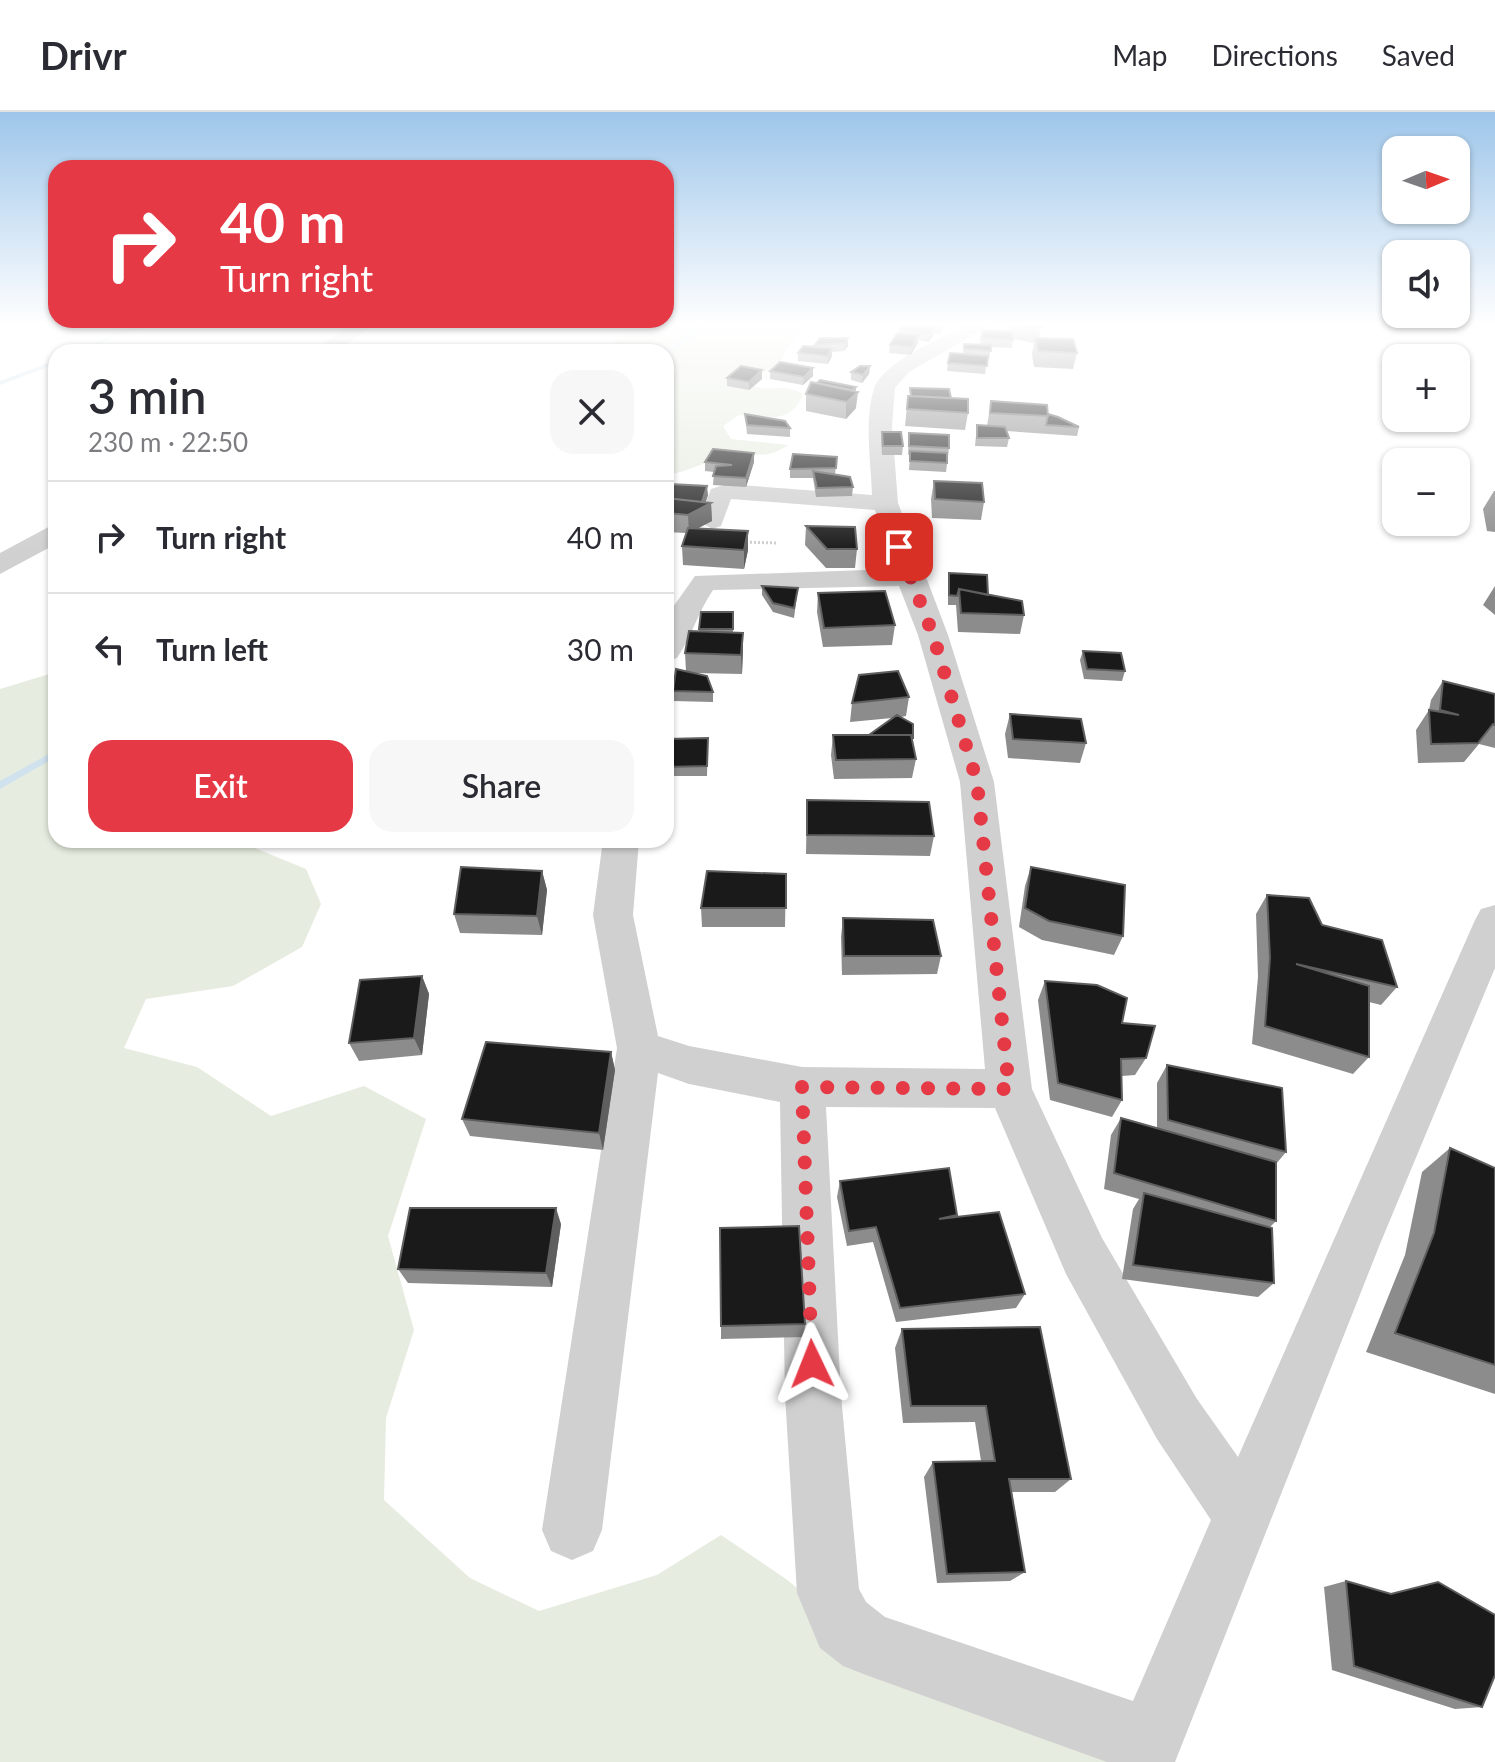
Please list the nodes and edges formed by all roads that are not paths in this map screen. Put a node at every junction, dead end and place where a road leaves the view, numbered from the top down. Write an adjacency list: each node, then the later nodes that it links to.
1 (888, 400): 2 (street)
2 (885, 503): 3 (street); 6 (street)
3 (712, 521)
4 (48, 537): 5 (street)
5 (0, 565)
6 (909, 577): 7 (street); 12 (street)
7 (674, 633)
8 (620, 848): 10 (street)
9 (1495, 920): 13 (street)
10 (639, 1048): 11 (street); 14 (street)
11 (802, 1087): 12 (street); 15 (street)
12 (1009, 1089): 13 (street)
13 (1242, 1514): 15 (street)
14 (572, 1530)
15 (1145, 1752)

